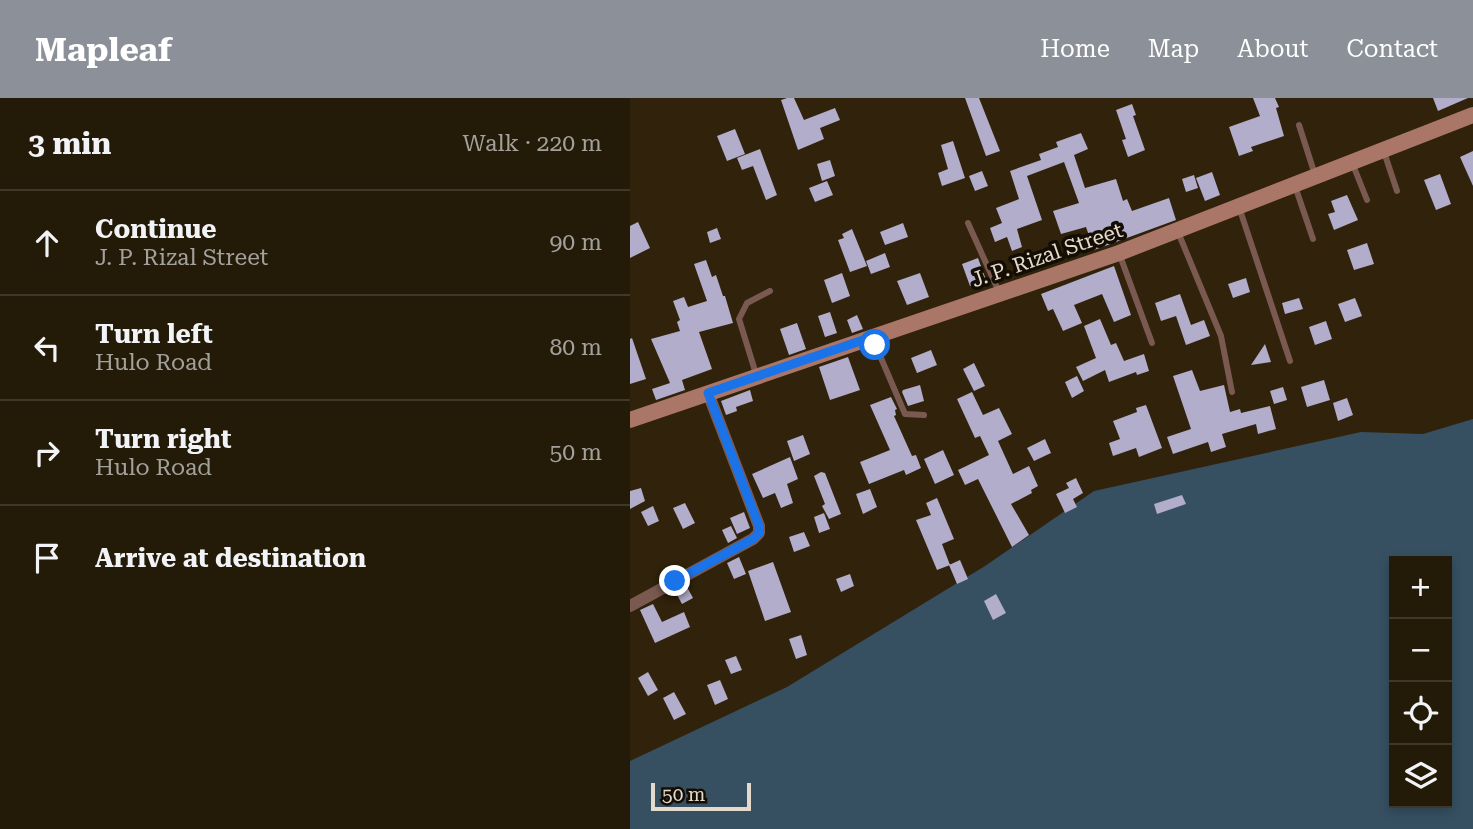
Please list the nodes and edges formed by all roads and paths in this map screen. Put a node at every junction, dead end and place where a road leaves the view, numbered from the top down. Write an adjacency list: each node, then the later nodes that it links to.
1 (1473, 115): 3 (main road, J. P. Rizal Street)
2 (1299, 125): 5 (lane)
3 (1383, 150): 4 (main road, J. P. Rizal Street); 7 (lane)
4 (1352, 163): 5 (main road, J. P. Rizal Street); 8 (lane)
5 (1316, 177): 6 (main road, J. P. Rizal Street)
6 (1294, 186): 9 (main road, J. P. Rizal Street); 12 (lane)
7 (1397, 191)
8 (1367, 200)
9 (1239, 208): 11 (main road, J. P. Rizal Street); 18 (lane)
10 (968, 223): 15 (lane)
11 (1178, 232): 13 (main road, J. P. Rizal Street); 20 (lane)
12 (1313, 239)
13 (1119, 253): 15 (main road, J. P. Rizal Street); 17 (lane)
14 (770, 292): 19 (lane)
15 (1000, 293): 16 (main road, J. P. Rizal Street)
16 (872, 337): 19 (main road, J. P. Rizal Street); 22 (lane)
17 (1152, 343)
18 (1290, 361)
19 (757, 376): 21 (main road, J. P. Rizal Street)
20 (1233, 392)
21 (708, 393): 23 (main road, J. P. Rizal Street); 24 (street)
22 (924, 415)
23 (630, 420)
24 (630, 606)

